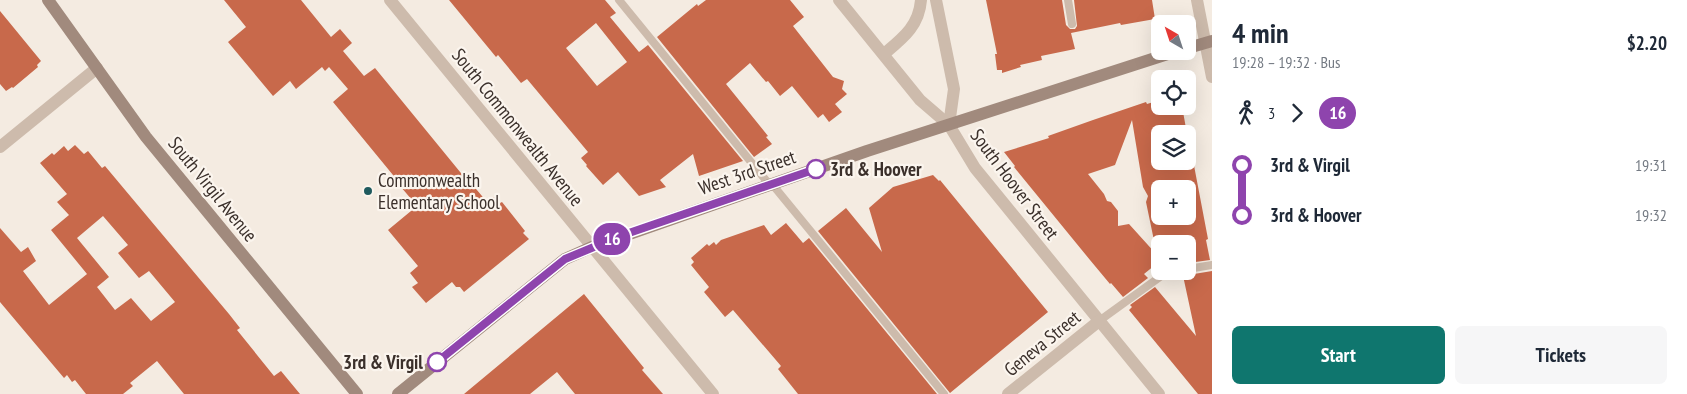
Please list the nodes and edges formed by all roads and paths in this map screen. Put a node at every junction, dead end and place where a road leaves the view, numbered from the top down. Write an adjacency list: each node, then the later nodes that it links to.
1 (48, 0): 14 (main road, South Virgil Avenue)
2 (390, 0): 19 (street, South Commonwealth Avenue)
3 (619, 0): 18 (lane)
4 (839, 0): 12 (street, South Hoover Street)
5 (921, 0): 12 (street)
6 (936, 0): 16 (street)
7 (1068, 0): 9 (lane)
8 (1197, 0): 10 (street)
9 (1072, 24)
10 (1208, 42): 11 (main road); 15 (street)
11 (1196, 46)
12 (884, 54): 16 (street, South Hoover Street)
13 (1151, 59): 16 (main road, West 3rd Street)
14 (97, 68): 17 (street); 24 (main road, South Virgil Avenue)
15 (1212, 77)
16 (949, 125): 18 (main road, West 3rd Street); 23 (street, South Hoover Street)
17 (0, 147)
18 (770, 184): 19 (main road, West 3rd Street); 27 (lane)
19 (592, 247): 25 (main road, West 3rd Street); 26 (street, South Commonwealth Avenue)
20 (1212, 265): 21 (lane)
21 (1196, 268)
22 (1156, 280): 23 (lane)
23 (1099, 321): 28 (street, Geneva Street); 29 (street, South Hoover Street)
24 (357, 394)
25 (398, 394)
26 (713, 394)
27 (944, 394)
28 (1008, 394)
29 (1159, 394)

